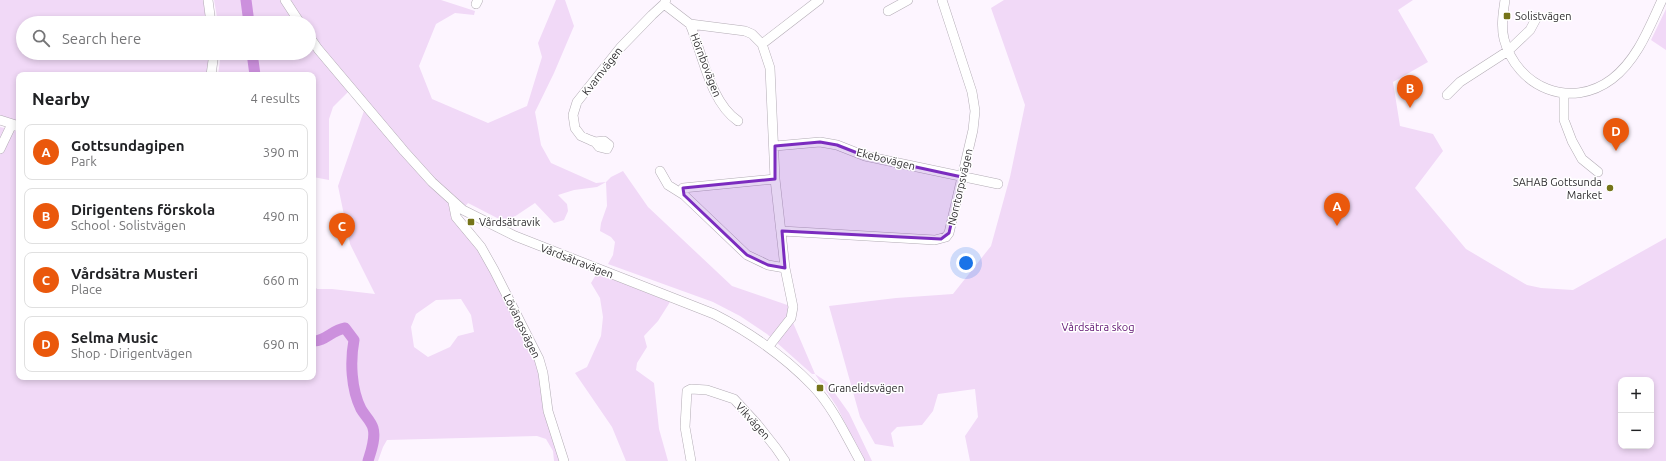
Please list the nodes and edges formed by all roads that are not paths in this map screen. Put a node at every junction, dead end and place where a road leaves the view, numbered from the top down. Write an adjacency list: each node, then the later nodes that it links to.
1 (208, 0): 10 (street)
2 (285, 0): 11 (street)
3 (819, 0): 14 (street)
4 (908, 0): 9 (street)
5 (942, 0): 29 (street, Norrtorpsvägen)
6 (1505, 0): 16 (street)
7 (1662, 0): 19 (street)
8 (665, 2): 13 (street); 24 (street, Kvarnvägen)
9 (888, 11)
10 (210, 16)
11 (295, 16)
12 (1538, 16): 16 (street)
13 (690, 24): 14 (street); 22 (street, Hörnbovägen)
14 (762, 44): 25 (street)
15 (316, 46): 33 (street, Vårdsätravägen)
16 (1508, 51): 19 (street); 20 (street)
17 (213, 60): 18 (street)
18 (211, 72)
19 (1564, 94): 28 (street)
20 (1447, 95)
21 (0, 120): 23 (street)
22 (738, 121)
23 (15, 125): 26 (street)
24 (595, 142)
25 (775, 146): 29 (street, Ekebovägen); 30 (street)
26 (0, 149)
27 (660, 171): 32 (street)
28 (1598, 172)
29 (962, 177): 31 (street, Ekebovägen); 34 (street, Norrtorpsvägen)
30 (775, 179): 32 (street); 34 (street)
31 (998, 184)
32 (684, 195): 35 (street)
33 (453, 202): 36 (street, Vårdsätravägen); 37 (street, Lövängsvägen)
34 (782, 231): 35 (street)
35 (785, 268): 36 (street)
36 (769, 346): 40 (street, Vårdsätravägen)
37 (564, 461)
38 (691, 461): 39 (street, Vikvägen)
39 (784, 461)
40 (860, 461)

